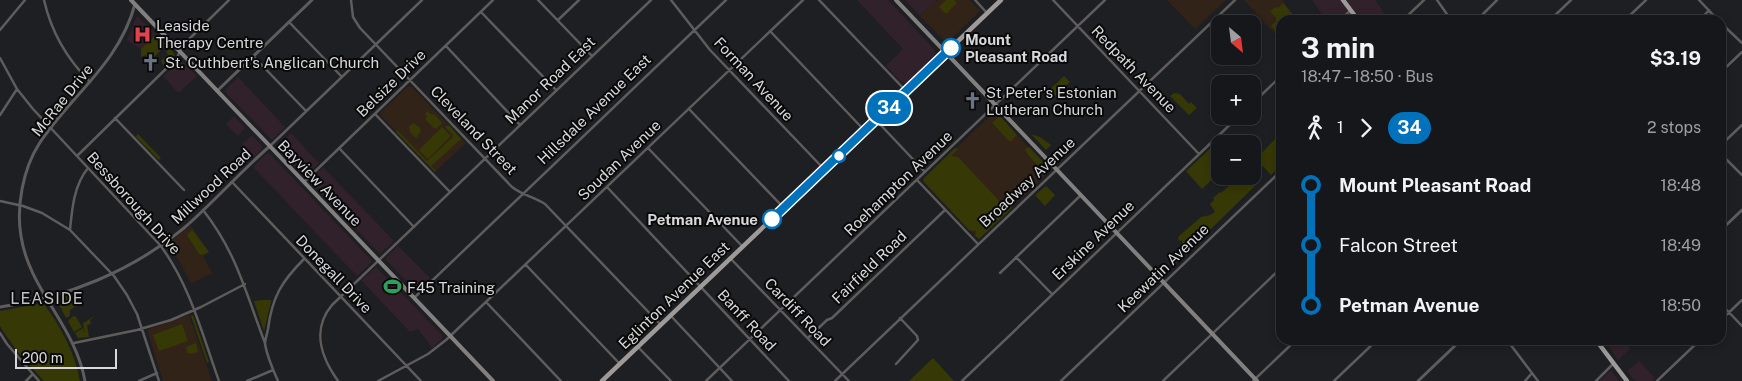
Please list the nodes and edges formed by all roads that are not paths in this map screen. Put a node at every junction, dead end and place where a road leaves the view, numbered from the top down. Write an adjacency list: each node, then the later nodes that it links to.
1 (25, 0): 46 (street)
2 (44, 0): 63 (street)
3 (229, 0): 52 (street)
4 (312, 0): 43 (street)
5 (351, 0): 50 (street, Cleveland Street)
6 (422, 0): 50 (street, Millwood Road)
7 (493, 0): 31 (street, Belsize Drive)
8 (538, 0): 42 (street)
9 (579, 0): 42 (street)
10 (651, 0): 55 (street, Manor Road East)
11 (670, 0): 47 (street, Forman Avenue)
12 (726, 0): 47 (street, Hillsdale Avenue East)
13 (803, 0): 48 (street, Soudan Avenue)
14 (819, 0): 67 (street)
15 (896, 0): 54 (main road)
16 (975, 0): 32 (street)
17 (1001, 0): 32 (main road, Eglinton Avenue East)
18 (1053, 0): 44 (street, Redpath Avenue)
19 (1105, 0): 44 (street, Roehampton Avenue)
20 (1235, 0): 68 (street, Broadway Avenue)
21 (1424, 0): 35 (street)
22 (1437, 0): 36 (street)
23 (1497, 0): 37 (street)
24 (1571, 0): 38 (street)
25 (1646, 0): 39 (street)
26 (1699, 0): 29 (street)
27 (134, 1): 52 (main road, Bayview Avenue); 63 (street, McRae Drive)
28 (1345, 1): 30 (main road)
29 (1708, 10): 40 (street); 41 (street)
30 (1350, 11): 33 (street); 34 (main road)
31 (481, 12): 51 (street, Belsize Drive); 65 (street)
32 (987, 13): 54 (main road, Eglinton Avenue East)
33 (1346, 15)
34 (1354, 15)
35 (1408, 15)
36 (1448, 15)
37 (1482, 15)
38 (1555, 15)
39 (1630, 15)
40 (1704, 15)
41 (1713, 15)
42 (558, 20): 55 (street)
43 (289, 22): 56 (street); 60 (street)
44 (1078, 26): 68 (street, Redpath Avenue); 70 (street, Roehampton Avenue)
45 (1726, 28): 49 (street)
46 (0, 30)
47 (694, 30): 59 (street, Forman Avenue); 102 (street, Hillsdale Avenue East)
48 (770, 31): 59 (street, Soudan Avenue); 81 (street)
49 (1742, 43)
50 (376, 44): 60 (street, Millwood Road); 61 (street, Cleveland Street)
51 (446, 46): 61 (street, Belsize Drive); 77 (street)
52 (180, 52): 66 (main road, Bayview Avenue); 75 (street)
53 (1742, 52): 58 (street)
54 (946, 53): 67 (main road, Eglinton Avenue East); 70 (main road)
55 (592, 56): 65 (street, Manor Road East)
56 (254, 57): 66 (street); 72 (street)
57 (0, 58): 64 (street, Bessborough Drive)
58 (1726, 67)
59 (730, 70): 71 (street, Soudan Avenue); 92 (street, Forman Avenue)
60 (342, 77): 72 (street, Millwood Road)
61 (410, 80): 73 (street, Belsize Drive); 88 (street, Cleveland Street)
62 (1276, 81): 69 (street)
63 (91, 83): 80 (street, McRae Drive)
64 (17, 89): 74 (street); 80 (street, Bessborough Drive)
65 (556, 90): 77 (street, Manor Road East)
66 (217, 91): 83 (main road, Bayview Avenue)
67 (906, 91): 76 (main road, Eglinton Avenue East)
68 (1140, 91): 86 (street, Redpath Avenue); 91 (street, Broadway Avenue)
69 (1261, 95)
70 (996, 104): 91 (main road); 93 (street, Roehampton Avenue)
71 (689, 109): 85 (street, Soudan Avenue); 106 (street)
72 (306, 111): 83 (street, Millwood Road)
73 (375, 114): 84 (street, Belsize Drive); 101 (street)
74 (0, 115)
75 (115, 118): 87 (street); 100 (street)
76 (876, 120): 81 (main road, Eglinton Avenue East); 93 (street)
77 (520, 125): 88 (street, Manor Road East)
78 (1230, 125): 86 (street, Erskine Avenue)
79 (1742, 125): 82 (street)
80 (51, 129): 87 (street, Bessborough Drive); 105 (street, McRae Drive)
81 (865, 131): 92 (main road, Eglinton Avenue East)
82 (1726, 140)
83 (270, 146): 97 (street, Millwood Road); 98 (main road, Bayview Avenue)
84 (339, 148): 98 (street, Belsize Drive); 112 (street)
85 (648, 148): 99 (street, Soudan Avenue); 117 (street)
86 (1200, 154): 114 (street, Erskine Avenue)
87 (76, 156): 90 (street, Bessborough Drive)
88 (485, 158): 101 (street, Manor Road East); 102 (street, Cleveland Street)
89 (1726, 159): 94 (street)
90 (88, 168): 113 (street); 116 (street, Bessborough Drive)
91 (1057, 169): 103 (main road); 115 (street, Broadway Avenue)
92 (824, 170): 106 (main road, Eglinton Avenue East)
93 (925, 172): 96 (street, Roehampton Avenue)
94 (1742, 175)
95 (1276, 176): 126 (street, Keewatin Avenue)
96 (917, 180): 108 (street); 138 (street, Roehampton Avenue)
97 (232, 182): 107 (street, Millwood Road); 120 (street, Donegall Drive)
98 (304, 182): 121 (main road, Bayview Avenue)
99 (607, 187): 111 (street, Soudan Avenue); 128 (street, Banff Road)
100 (184, 190)
101 (450, 192): 112 (street, Manor Road East)
102 (522, 193): 111 (street, Cleveland Street); 132 (street, Hillsdale Avenue East)
103 (1081, 195): 114 (main road); 118 (street)
104 (0, 201): 105 (street)
105 (20, 205): 113 (street); 131 (street, McRae Drive)
106 (784, 208): 117 (main road, Eglinton Avenue East)
107 (203, 210): 116 (street, Millwood Road); 127 (street)
108 (944, 210): 115 (street); 149 (street, Fairfield Road)
109 (1742, 210): 110 (street)
110 (1726, 225)
111 (566, 226): 122 (street, Soudan Avenue); 143 (street, Cleveland Street)
112 (414, 227): 121 (street, Manor Road East)
113 (70, 230): 125 (street)
114 (1117, 233): 126 (main road); 129 (street, Erskine Avenue)
115 (978, 244): 142 (street, Broadway Avenue)
116 (160, 245): 125 (street, Millwood Road); 137 (street, Bessborough Drive)
117 (742, 246): 119 (main road, Eglinton Avenue East)
118 (1016, 257): 123 (street); 129 (street)
119 (730, 258): 128 (main road, Eglinton Avenue East); 138 (street, Cardiff Road)
120 (304, 259): 130 (street, Donegall Drive); 152 (street)
121 (378, 260): 130 (street, Manor Road East); 132 (main road, Bayview Avenue)
122 (526, 265): 134 (street, Soudan Avenue); 161 (street)
123 (1000, 273)
124 (1276, 273): 147 (street)
125 (112, 274): 131 (street, Millwood Road); 145 (street)
126 (1164, 283): 147 (main road); 192 (street, Keewatin Avenue)
127 (244, 284): 137 (street); 152 (street)
128 (701, 287): 141 (main road, Eglinton Avenue East); 150 (street, Banff Road)
129 (1052, 294): 191 (street, Erskine Avenue)
130 (340, 297): 163 (street, Donegall Drive); 179 (street, Manor Road East)
131 (48, 298): 135 (street, Millwood Road); 151 (street, McRae Drive)
132 (414, 298): 148 (main road, Bayview Avenue)
133 (1742, 300): 139 (street)
134 (486, 302): 148 (street, Soudan Avenue); 183 (street)
135 (0, 307)
136 (1726, 309): 139 (street)
137 (194, 310): 145 (street); 176 (street, Bessborough Drive)
138 (781, 310): 149 (street, Cardiff Road); 150 (street, Roehampton Avenue)
139 (1729, 312): 140 (street); 144 (street)
140 (1726, 315)
141 (671, 316): 143 (main road, Eglinton Avenue East); 164 (street)
142 (900, 318): 162 (street); 168 (street, Broadway Avenue)
143 (661, 325): 159 (main road, Eglinton Avenue East)
144 (1742, 326)
145 (142, 329): 151 (street); 166 (street)
146 (0, 333): 169 (street)
147 (1212, 334): 170 (main road); 193 (street)
148 (450, 336): 163 (street, Soudan Avenue); 182 (main road, Bayview Avenue)
149 (808, 338): 168 (street, Cardiff Road)
150 (750, 339): 164 (street, Roehampton Avenue); 188 (street, Banff Road)
151 (74, 343): 173 (street, McRae Drive)
152 (265, 344): 165 (street)
153 (1291, 345): 170 (street)
154 (1372, 345): 194 (street)
155 (1511, 345): 167 (street)
156 (1600, 345): 160 (main road)
157 (1695, 345): 200 (street)
158 (1454, 346): 195 (street)
159 (638, 347): 161 (main road, Eglinton Avenue East); 185 (street)
160 (1614, 363): 198 (street); 199 (main road)
161 (620, 364): 184 (main road, Eglinton Avenue East)
162 (896, 364)
163 (407, 366): 180 (street, Soudan Avenue); 181 (street, Donegall Drive)
164 (719, 368): 186 (street, Roehampton Avenue); 187 (street)
165 (274, 370): 177 (street); 178 (street)
166 (157, 373): 174 (street); 175 (street)
167 (1532, 373): 196 (street); 197 (street)
168 (842, 374): 189 (street, Broadway Avenue); 190 (street, Cardiff Road)
169 (32, 375): 171 (street); 172 (street)
170 (1255, 380)
171 (26, 381)
172 (38, 381)
173 (85, 381)
174 (139, 381)
175 (159, 381)
176 (219, 381)
177 (247, 381)
178 (278, 381)
179 (338, 381)
180 (378, 381)
181 (421, 381)
182 (493, 381)
183 (561, 381)
184 (602, 381)
185 (671, 381)
186 (706, 381)
187 (732, 381)
188 (789, 381)
189 (835, 381)
190 (849, 381)
191 (962, 381)
192 (1061, 381)
193 (1163, 381)
194 (1334, 381)
195 (1418, 381)
196 (1525, 381)
197 (1538, 381)
198 (1596, 381)
199 (1627, 381)
200 (1657, 381)

